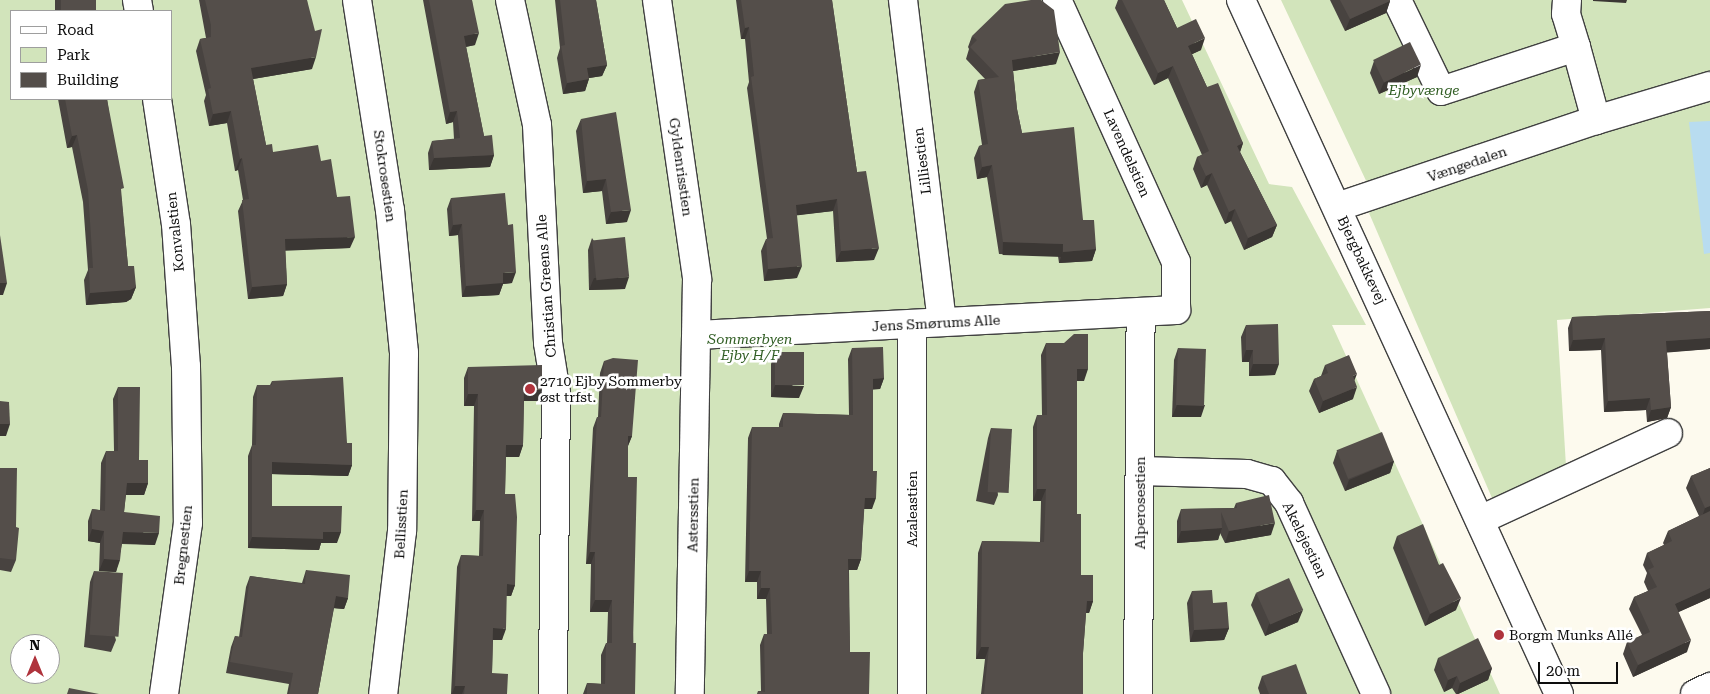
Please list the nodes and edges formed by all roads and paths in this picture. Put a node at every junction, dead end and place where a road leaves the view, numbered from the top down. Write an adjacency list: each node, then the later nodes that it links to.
1 (357, 0): 19 (street, Stokrosestien)
2 (510, 0): 27 (street, Christian Greens Alle)
3 (657, 0): 18 (street, Gyldenrisstien)
4 (903, 0): 16 (street, Lilliestien)
5 (1058, 0): 14 (street, Lavendelstien)
6 (1241, 0): 13 (street, Bjergbakkevej)
7 (1397, 0): 9 (street)
8 (1567, 0): 9 (street)
9 (1576, 46): 12 (street)
10 (1710, 86): 12 (street, Vængedalen)
11 (157, 100): 20 (street, Konvalstien)
12 (1596, 120): 13 (street, Vængedalen)
13 (1337, 208): 23 (street, Bjergbakkevej)
14 (1176, 310): 15 (street, Jens Smørums Alle)
15 (1141, 312): 16 (street, Jens Smørums Alle); 22 (street, Alperosestien)
16 (942, 322): 17 (street, Jens Smørums Alle)
17 (912, 324): 18 (street, Jens Smørums Alle); 29 (street, Azaleastien)
18 (697, 335): 28 (street, Astersstien)
19 (404, 353): 26 (street, Bellisstien)
20 (186, 366): 25 (street, Bregnestien)
21 (1668, 433): 23 (street)
22 (1140, 472): 30 (street, Alperosestien); 31 (street, Akelejestien)
23 (1480, 520): 32 (street, Bjergbakkevej)
24 (1710, 687): 33 (street)
25 (164, 694)
26 (383, 694)
27 (553, 694)
28 (690, 694)
29 (912, 694)
30 (1138, 694)
31 (1376, 694)
32 (1559, 694)
33 (1695, 694)

